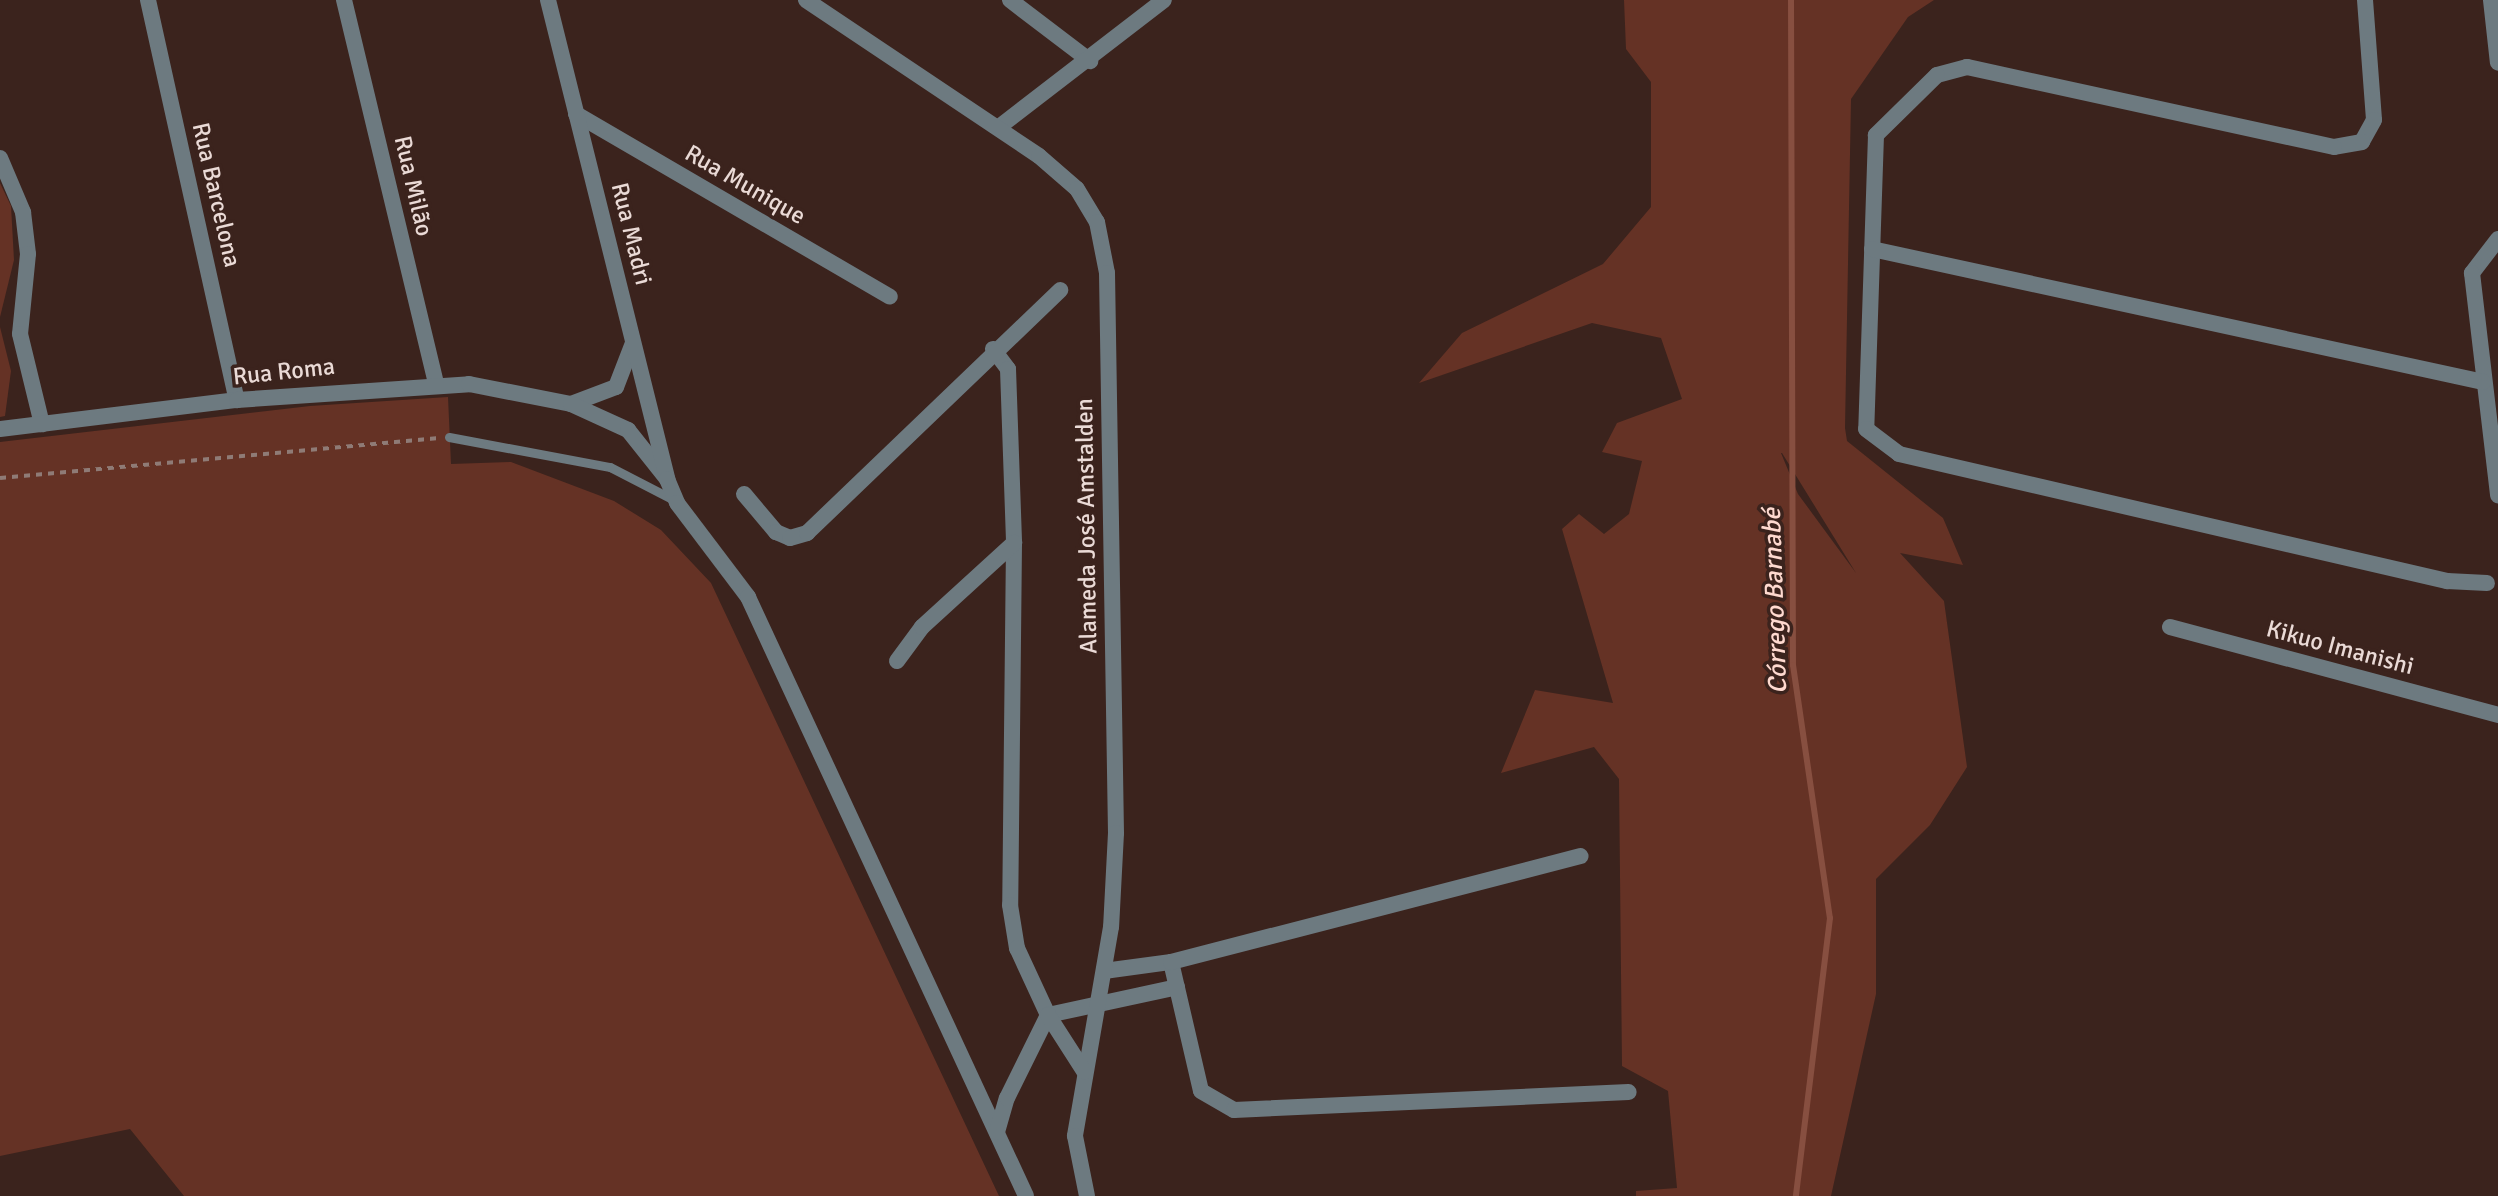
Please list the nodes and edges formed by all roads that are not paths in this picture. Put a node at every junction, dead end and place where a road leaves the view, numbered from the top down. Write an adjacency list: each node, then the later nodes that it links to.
1 (148, 0): 22 (street, Rua Barcelona)
2 (344, 0): 21 (street, Rua Milão)
3 (548, 0): 11 (street, Rua Madri)
4 (806, 0): 12 (street, Alameda José Amstalden)
5 (1010, 0): 9 (street)
6 (1164, 0): 9 (street)
7 (2365, 0): 15 (street)
8 (2491, 0): 10 (street)
9 (1090, 61): 12 (street)
10 (2498, 63)
11 (576, 114): 17 (street, Rua Munique); 18 (street, Rua Madri)
12 (999, 127): 38 (street, Alameda José Amstalden)
13 (0, 158): 24 (street)
14 (2498, 239): 20 (street)
15 (1872, 249): 20 (street); 32 (street)
16 (1060, 290): 19 (street)
17 (890, 297)
18 (633, 343): 23 (street); 27 (street, Rua Madri)
19 (993, 349): 28 (street); 31 (street)
20 (2483, 382): 29 (street)
21 (436, 384): 22 (street, Rua Roma); 23 (street, Rua Roma)
22 (237, 400): 24 (street, Rua Roma)
23 (571, 404): 27 (street, Rua Roma)
24 (42, 424): 25 (street, Rua Roma)
25 (0, 429)
26 (449, 437): 30 (lane)
27 (667, 479): 30 (street)
28 (744, 494)
29 (2498, 495)
30 (677, 503): 44 (street)
31 (1014, 543): 34 (street); 41 (street)
32 (2487, 583)
33 (2170, 627): 35 (street, Kikuo Imanishi)
34 (897, 661)
35 (2498, 715)
36 (1580, 856): 37 (street)
37 (1171, 962): 38 (street); 39 (street)
38 (1104, 971): 40 (street, Alameda José Amstalden)
39 (1177, 987): 40 (street); 43 (street)
40 (1098, 1001): 41 (street); 42 (street, Alameda José Amstalden)
41 (1048, 1015): 42 (street); 44 (street)
42 (1084, 1071): 46 (street, Alameda José Amstalden)
43 (1629, 1092)
44 (997, 1132): 45 (street)
45 (1026, 1196)
46 (1087, 1196)

